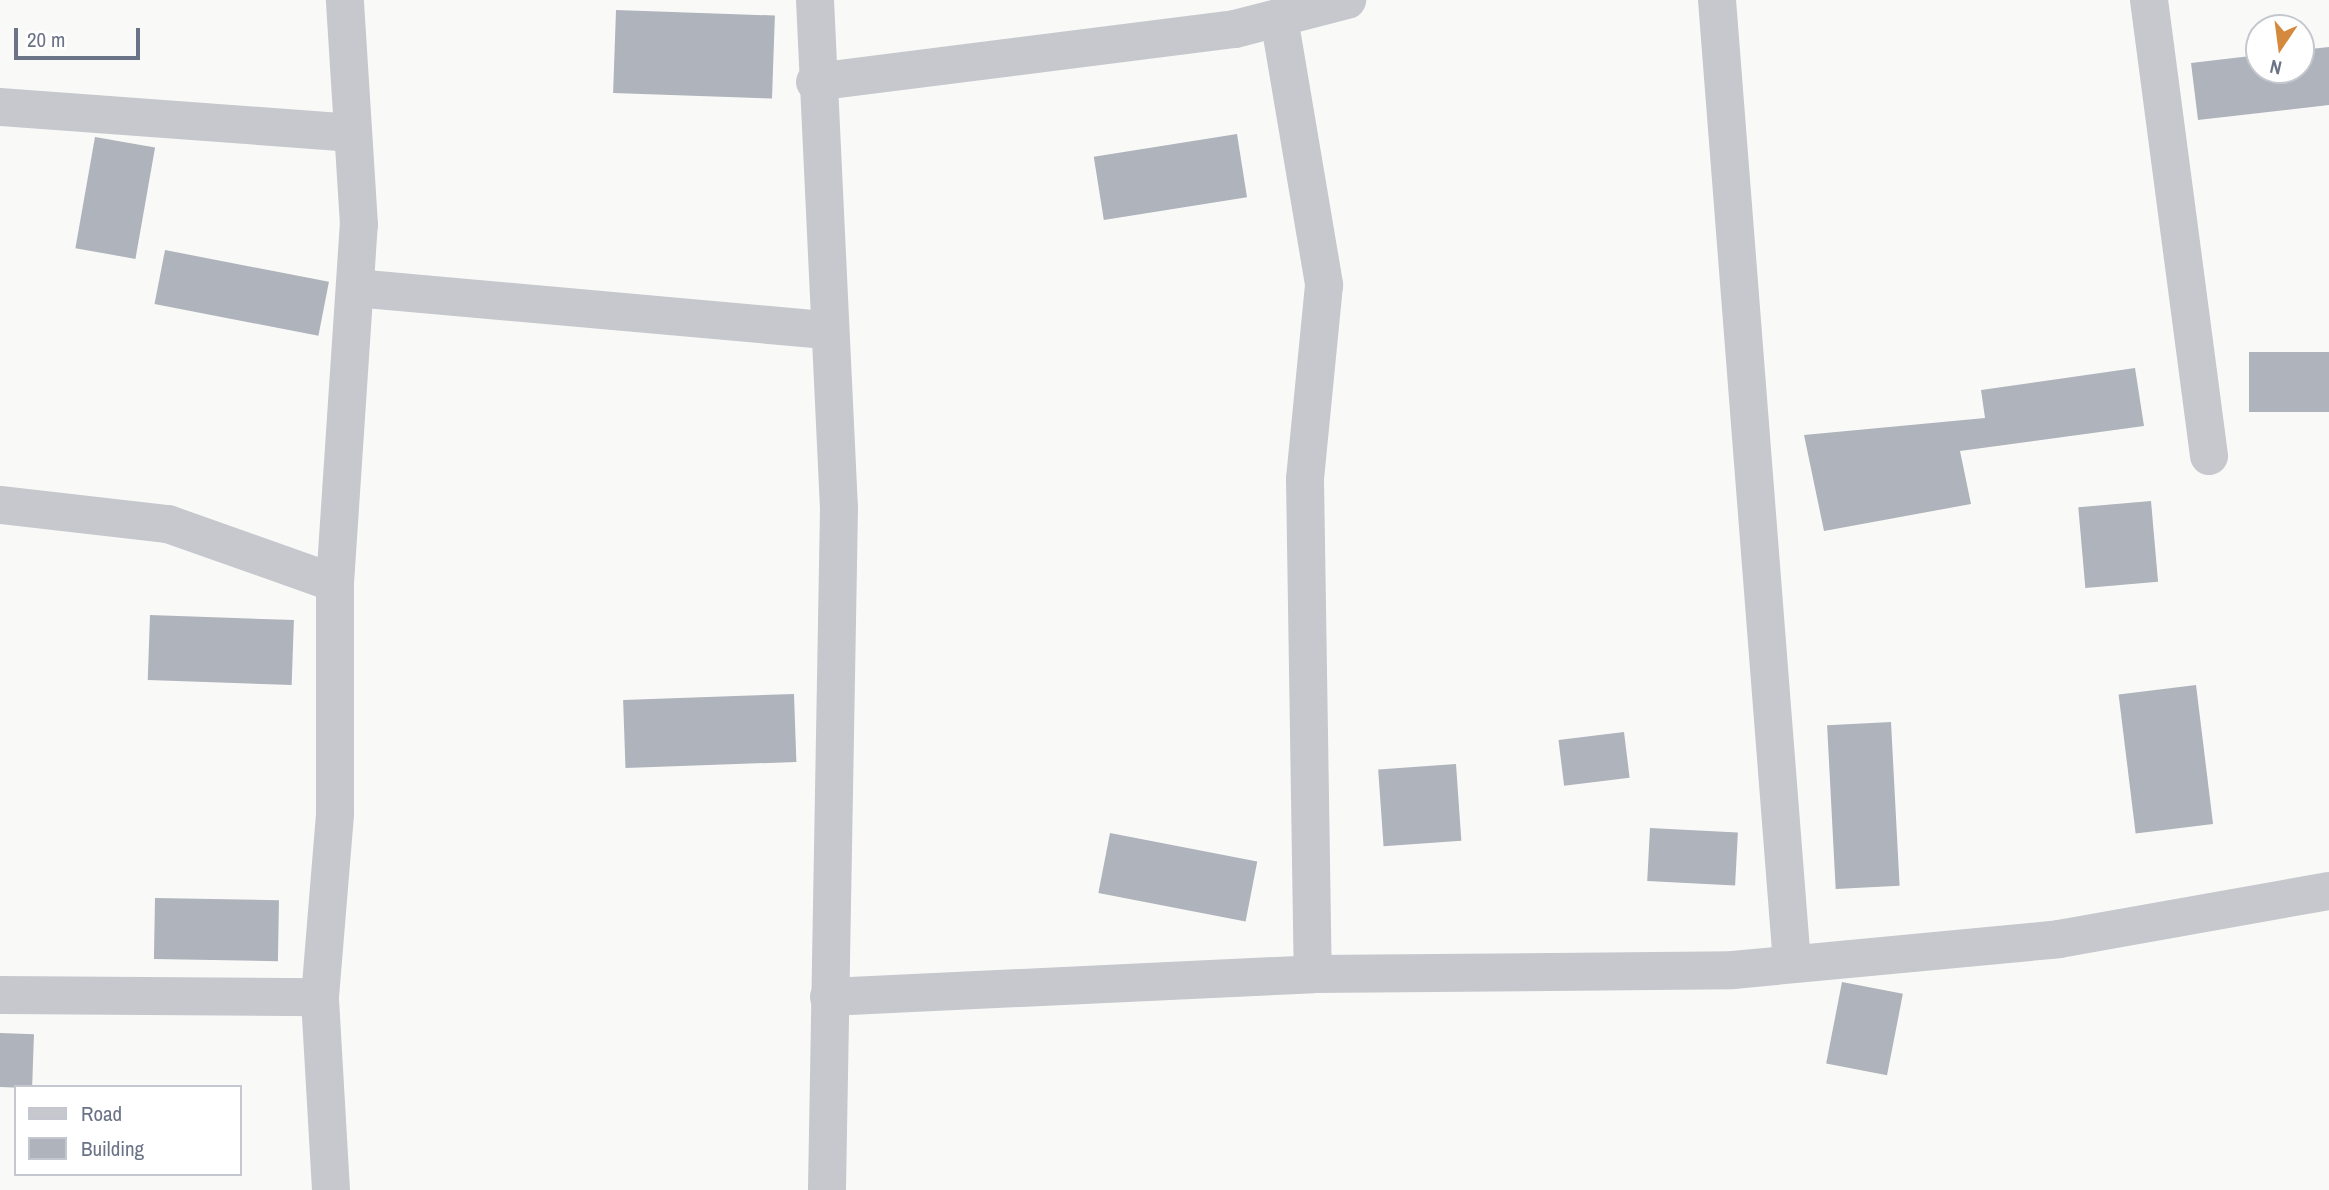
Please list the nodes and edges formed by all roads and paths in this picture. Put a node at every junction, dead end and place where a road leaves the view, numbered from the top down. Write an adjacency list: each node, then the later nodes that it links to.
1 (345, 0): 9 (street)
2 (814, 0): 7 (street)
3 (1347, 0): 6 (street)
4 (1717, 0): 16 (street)
5 (2149, 0): 12 (street)
6 (1279, 18): 7 (street); 17 (street)
7 (815, 82): 11 (street)
8 (0, 107): 9 (street)
9 (350, 133): 10 (street)
10 (355, 288): 11 (street); 14 (street)
11 (829, 330): 19 (street)
12 (2209, 456)
13 (0, 505): 14 (street)
14 (335, 583): 20 (street)
15 (2329, 891): 16 (street)
16 (1792, 963): 17 (street)
17 (1313, 974): 19 (street)
18 (0, 995): 20 (street)
19 (829, 997): 22 (street)
20 (320, 998): 21 (street)
21 (331, 1190)
22 (827, 1190)

